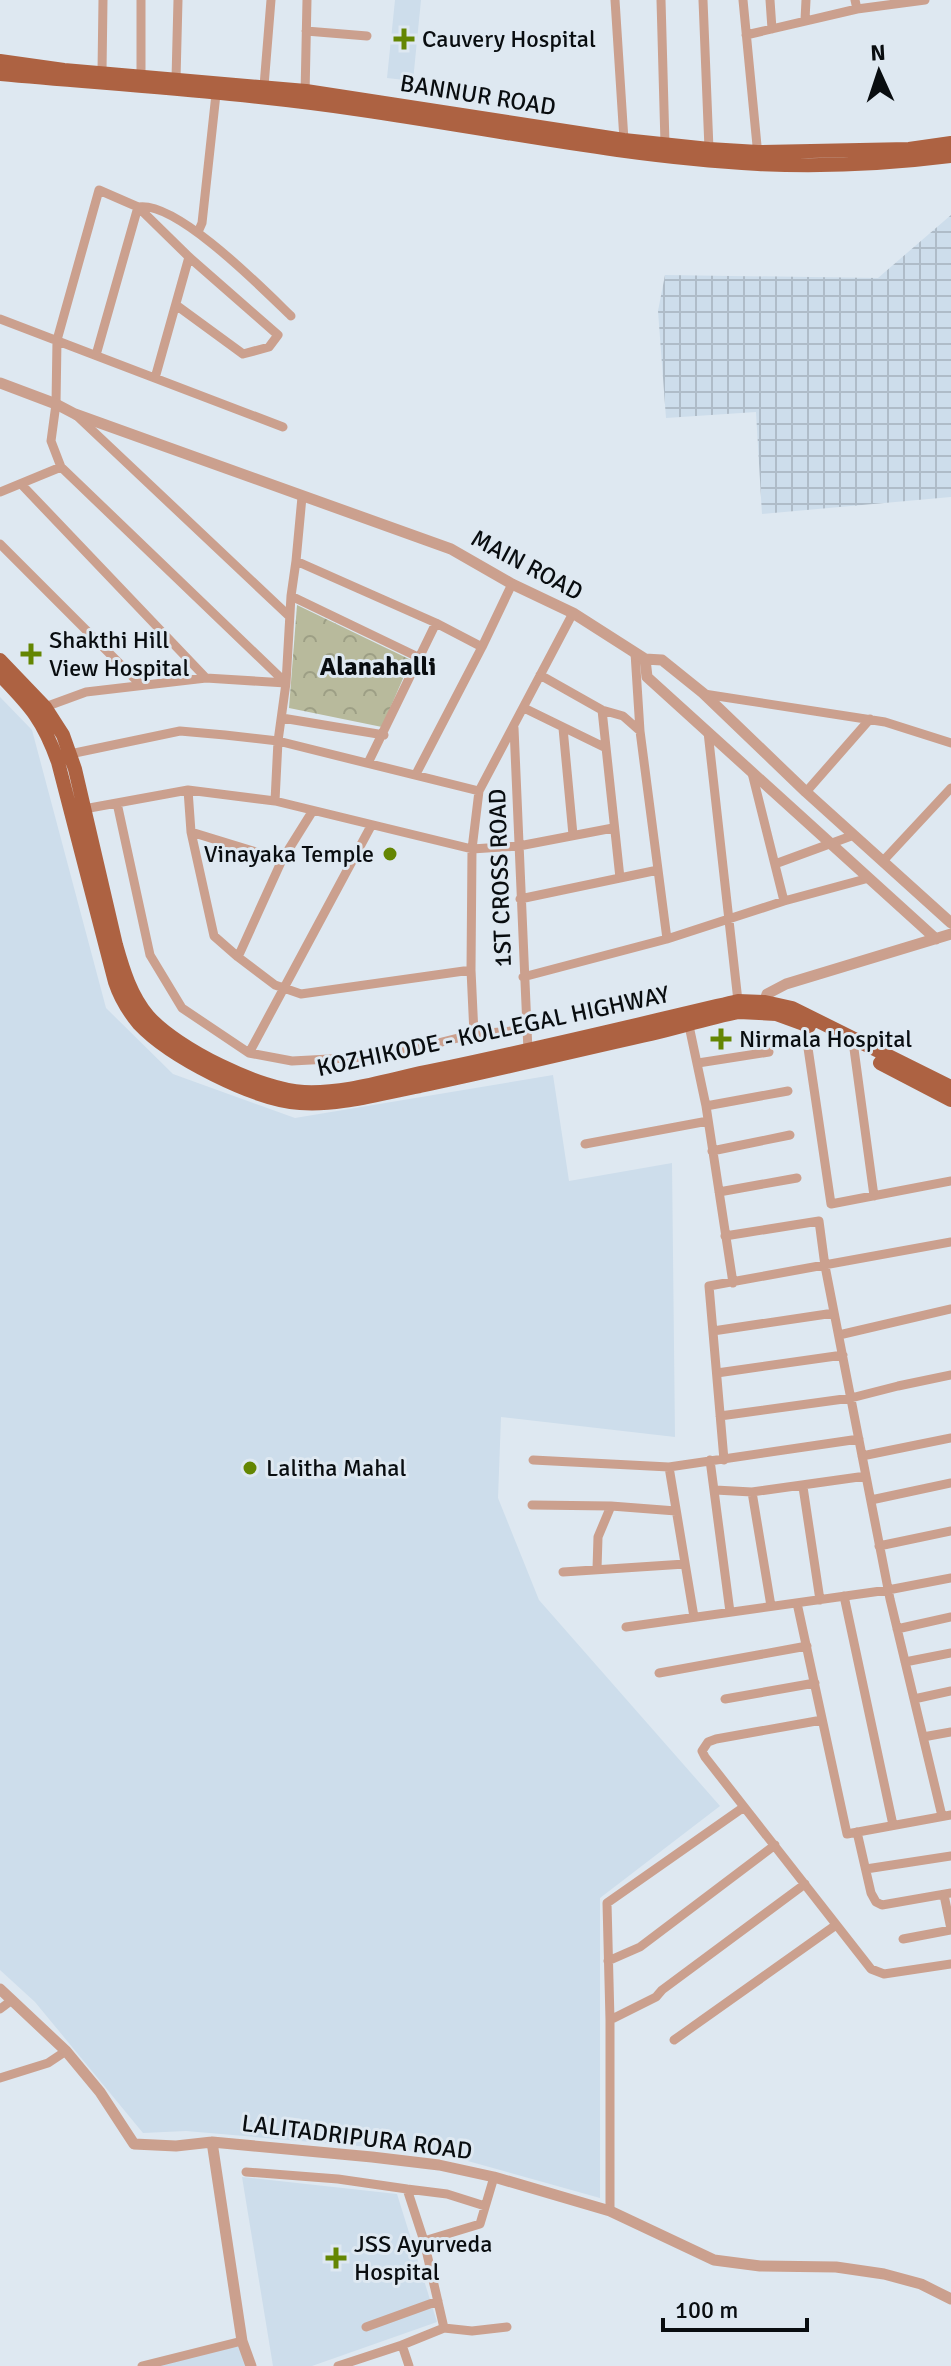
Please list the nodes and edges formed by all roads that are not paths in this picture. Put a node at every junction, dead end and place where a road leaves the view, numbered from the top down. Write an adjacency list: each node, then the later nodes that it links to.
1 (103, 0): 20 (street)
2 (141, 0): 21 (street)
3 (178, 0): 22 (street)
4 (271, 0): 23 (street)
5 (307, 0): 16 (street)
6 (615, 0): 27 (street)
7 (661, 0): 29 (street)
8 (703, 0): 30 (street)
9 (743, 0): 17 (street)
10 (770, 0): 15 (street)
11 (806, 0): 14 (street)
12 (925, 0): 13 (street)
13 (856, 5): 14 (street)
14 (805, 20): 15 (street)
15 (772, 29): 17 (street)
16 (306, 31): 18 (street); 25 (street)
17 (746, 35): 32 (street)
18 (367, 36)
19 (2, 67): 20 (main road, BANNUR ROAD); 24 (main road)
20 (102, 72): 21 (main road, BANNUR ROAD)
21 (141, 75): 22 (main road, BANNUR ROAD)
22 (176, 79): 23 (main road, BANNUR ROAD)
23 (264, 86): 25 (main road, BANNUR ROAD)
24 (216, 94): 25 (main road); 34 (street)
25 (305, 97): 26 (main road, BANNUR ROAD)
26 (399, 110): 27 (main road, BANNUR ROAD); 32 (main road)
27 (624, 140): 29 (main road, BANNUR ROAD)
28 (951, 143): 32 (main road, BANNUR ROAD)
29 (665, 144): 30 (main road, BANNUR ROAD)
30 (709, 149): 32 (main road, BANNUR ROAD)
31 (951, 156): 32 (main road)
32 (758, 158)
33 (138, 207): 34 (street); 35 (street); 39 (street); 40 (street)
34 (198, 232): 37 (street)
35 (189, 257): 36 (street); 36 (street)
36 (176, 305): 41 (street)
37 (291, 316)
38 (0, 319): 39 (street)
39 (57, 340): 40 (street); 43 (street)
40 (96, 355): 41 (street)
41 (155, 378): 45 (street)
42 (0, 383): 43 (street, MAIN ROAD)
43 (56, 404): 44 (street, MAIN ROAD); 46 (street)
44 (75, 414): 49 (street, MAIN ROAD); 55 (street)
45 (283, 427)
46 (61, 467): 47 (street); 64 (street)
47 (21, 484): 48 (street); 62 (street)
48 (0, 492)
49 (302, 497): 51 (street); 52 (street, MAIN ROAD)
50 (0, 544): 65 (street)
51 (296, 561): 53 (street); 56 (street)
52 (512, 584): 54 (street, MAIN ROAD); 57 (street)
53 (291, 596): 55 (street); 59 (street)
54 (573, 613): 58 (street, MAIN ROAD); 61 (street)
55 (289, 616): 64 (street)
56 (436, 623): 57 (street); 59 (street)
57 (482, 647): 83 (street)
58 (640, 656): 66 (street, MAIN ROAD); 74 (street); 75 (street)
59 (420, 658): 76 (street)
60 (0, 660): 63 (main road, KOZHIKODE - KOLLEGAL HIGHWAY)
61 (540, 675): 68 (street); 69 (street)
62 (206, 678): 64 (street); 65 (street)
63 (10, 680): 67 (main road, KOZHIKODE - KOLLEGAL HIGHWAY); 119 (main road, KOZHIKODE - KOLLEGAL HIGHWAY)
64 (286, 683): 70 (street)
65 (141, 685): 67 (street)
66 (703, 693): 71 (street); 87 (street, MAIN ROAD)
67 (45, 707): 80 (main road, KOZHIKODE - KOLLEGAL HIGHWAY)
68 (524, 708): 72 (street); 73 (street)
69 (602, 710): 74 (street); 79 (street)
70 (282, 718): 76 (street); 77 (street)
71 (870, 719): 78 (street); 87 (street)
72 (514, 725): 86 (street); 98 (street, 1ST CROSS ROAD)
73 (563, 728): 79 (street); 95 (street)
74 (640, 731): 103 (street)
75 (708, 732): 82 (street); 108 (street)
76 (384, 735): 81 (street)
77 (278, 741): 80 (street); 81 (street); 88 (street)
78 (951, 743)
79 (606, 748): 93 (street)
80 (70, 754): 90 (main road, KOZHIKODE - KOLLEGAL HIGHWAY)
81 (368, 763): 83 (street)
82 (752, 771): 97 (street); 102 (street)
83 (416, 774): 86 (street)
84 (951, 788): 101 (street)
85 (188, 790): 88 (street); 89 (street); 94 (street)
86 (479, 791): 99 (street)
87 (806, 792): 96 (street, MAIN ROAD)
88 (275, 801): 91 (street)
89 (117, 803): 90 (street); 126 (street)
90 (84, 809): 124 (main road, KOZHIKODE - KOLLEGAL HIGHWAY)
91 (312, 812): 92 (street); 100 (street)
92 (371, 826): 99 (street); 116 (street)
93 (613, 828): 95 (street); 104 (street)
94 (191, 832): 100 (street); 113 (street)
95 (573, 835): 98 (street)
96 (854, 835): 97 (street); 101 (street, MAIN ROAD)
97 (832, 844): 102 (street); 105 (street)
98 (519, 846): 99 (street); 106 (street, 1ST CROSS ROAD)
99 (472, 849): 114 (street)
100 (282, 860): 113 (street)
101 (883, 861): 109 (street, MAIN ROAD)
102 (775, 864): 107 (street)
103 (658, 870): 104 (street); 111 (street)
104 (620, 878): 106 (street)
105 (869, 878): 107 (street); 112 (street)
106 (520, 899): 115 (street, 1ST CROSS ROAD)
107 (784, 901): 108 (street)
108 (728, 920): 111 (street); 117 (street)
109 (951, 923)
110 (951, 934): 112 (street)
111 (667, 939): 115 (street)
112 (936, 939): 118 (street)
113 (238, 957): 116 (street)
114 (471, 970): 116 (street); 122 (street)
115 (523, 977): 121 (street, 1ST CROSS ROAD)
116 (285, 988): 126 (street)
117 (738, 1001): 118 (main road, KOZHIKODE - KOLLEGAL HIGHWAY); 119 (main road, KOZHIKODE - KOLLEGAL HIGHWAY)
118 (763, 1007): 119 (main road, KOZHIKODE - KOLLEGAL HIGHWAY); 120 (main road, KOZHIKODE - KOLLEGAL HIGHWAY)
119 (687, 1019): 124 (main road, KOZHIKODE - KOLLEGAL HIGHWAY); 127 (street)
120 (804, 1019): 123 (main road, KOZHIKODE - KOLLEGAL HIGHWAY); 128 (main road, KOZHIKODE - KOLLEGAL HIGHWAY); 140 (street)
121 (525, 1030): 122 (street); 124 (street, 1ST CROSS ROAD)
122 (474, 1034): 126 (street)
123 (854, 1049): 130 (main road, KOZHIKODE - KOLLEGAL HIGHWAY); 139 (street)
124 (528, 1051)
125 (769, 1052): 127 (street)
126 (249, 1053)
127 (698, 1063): 131 (street)
128 (951, 1087)
129 (788, 1091): 131 (street)
130 (951, 1100)
131 (706, 1106): 132 (street)
132 (708, 1121): 134 (street); 135 (street)
133 (790, 1135): 135 (street)
134 (585, 1144)
135 (712, 1151): 138 (street)
136 (797, 1178): 138 (street)
137 (951, 1181): 139 (street)
138 (719, 1192): 142 (street)
139 (874, 1196): 140 (street)
140 (831, 1204): 141 (street)
141 (819, 1221): 142 (street); 144 (street)
142 (725, 1236): 145 (street)
143 (951, 1242): 144 (street)
144 (825, 1266): 145 (street); 147 (street)
145 (733, 1283): 148 (street)
146 (951, 1309): 149 (street)
147 (834, 1313): 148 (street); 149 (street)
148 (713, 1331): 151 (street)
149 (839, 1335): 150 (street)
150 (843, 1355): 151 (street); 153 (street)
151 (717, 1373): 154 (street)
152 (951, 1375): 153 (street)
153 (851, 1398): 154 (street); 156 (street)
154 (720, 1416): 160 (street)
155 (951, 1438): 157 (street)
156 (859, 1439): 157 (street); 160 (street)
157 (862, 1456): 162 (street)
158 (533, 1460): 161 (street)
159 (710, 1460): 160 (street); 161 (street); 165 (street)
160 (724, 1460)
161 (669, 1467): 170 (street)
162 (866, 1476): 164 (street); 167 (street)
163 (951, 1483): 167 (street)
164 (803, 1487): 166 (street); 179 (street)
165 (715, 1490): 166 (street); 182 (street)
166 (752, 1492): 181 (street)
167 (871, 1500): 172 (street)
168 (532, 1505): 169 (street)
169 (611, 1506): 170 (street); 174 (street)
170 (676, 1511): 173 (street)
171 (951, 1531): 172 (street)
172 (879, 1546): 177 (street)
173 (685, 1564): 174 (street); 183 (street)
174 (597, 1569): 175 (street)
175 (563, 1572)
176 (951, 1578): 177 (street)
177 (888, 1590): 178 (street); 186 (street)
178 (844, 1596): 179 (street); 200 (street)
179 (820, 1600): 180 (street)
180 (797, 1603): 181 (street); 187 (street)
181 (771, 1606): 182 (street)
182 (730, 1612): 183 (street)
183 (694, 1617): 185 (street)
184 (951, 1617): 186 (street)
185 (626, 1627)
186 (897, 1629): 189 (street)
187 (807, 1646): 190 (street); 191 (street)
188 (951, 1653): 189 (street)
189 (905, 1662): 194 (street)
190 (659, 1673)
191 (815, 1683): 193 (street); 195 (street)
192 (951, 1691): 194 (street)
193 (725, 1699)
194 (914, 1699): 197 (street)
195 (822, 1720): 198 (street); 201 (street)
196 (951, 1732): 197 (street)
197 (923, 1737): 199 (street)
198 (744, 1807): 202 (street); 210 (street)
199 (946, 1815): 200 (street)
200 (893, 1825): 201 (street)
201 (857, 1832): 204 (street)
202 (775, 1845): 205 (street); 210 (street)
203 (951, 1856): 204 (street)
204 (866, 1869): 206 (street)
205 (805, 1884): 207 (street); 215 (street)
206 (947, 1894): 208 (street)
207 (836, 1925): 211 (street); 216 (street)
208 (951, 1930): 209 (street)
209 (903, 1939)
210 (608, 1961): 215 (street)
211 (951, 1964)
212 (0, 1989): 213 (street, LALITADRIPURA ROAD)
213 (12, 2000): 214 (street); 217 (street, LALITADRIPURA ROAD)
214 (0, 2009)
215 (610, 2020): 224 (street)
216 (674, 2040)
217 (66, 2051): 218 (street); 219 (street, LALITADRIPURA ROAD)
218 (0, 2078)
219 (212, 2142): 221 (street, LALITADRIPURA ROAD); 231 (street)
220 (246, 2172): 222 (street)
221 (494, 2177): 223 (street); 224 (street, LALITADRIPURA ROAD)
222 (407, 2189): 223 (street); 225 (street)
223 (485, 2206): 225 (street)
224 (610, 2211): 226 (street, LALITADRIPURA ROAD)
225 (424, 2241): 227 (street)
226 (951, 2299)
227 (438, 2301): 228 (street); 230 (street)
228 (366, 2327)
229 (507, 2327): 230 (street)
230 (444, 2328): 232 (street)
231 (242, 2341): 233 (street); 234 (street)
232 (402, 2345): 235 (street); 236 (street)
233 (142, 2366)
234 (251, 2366)
235 (338, 2366)
236 (409, 2366)

